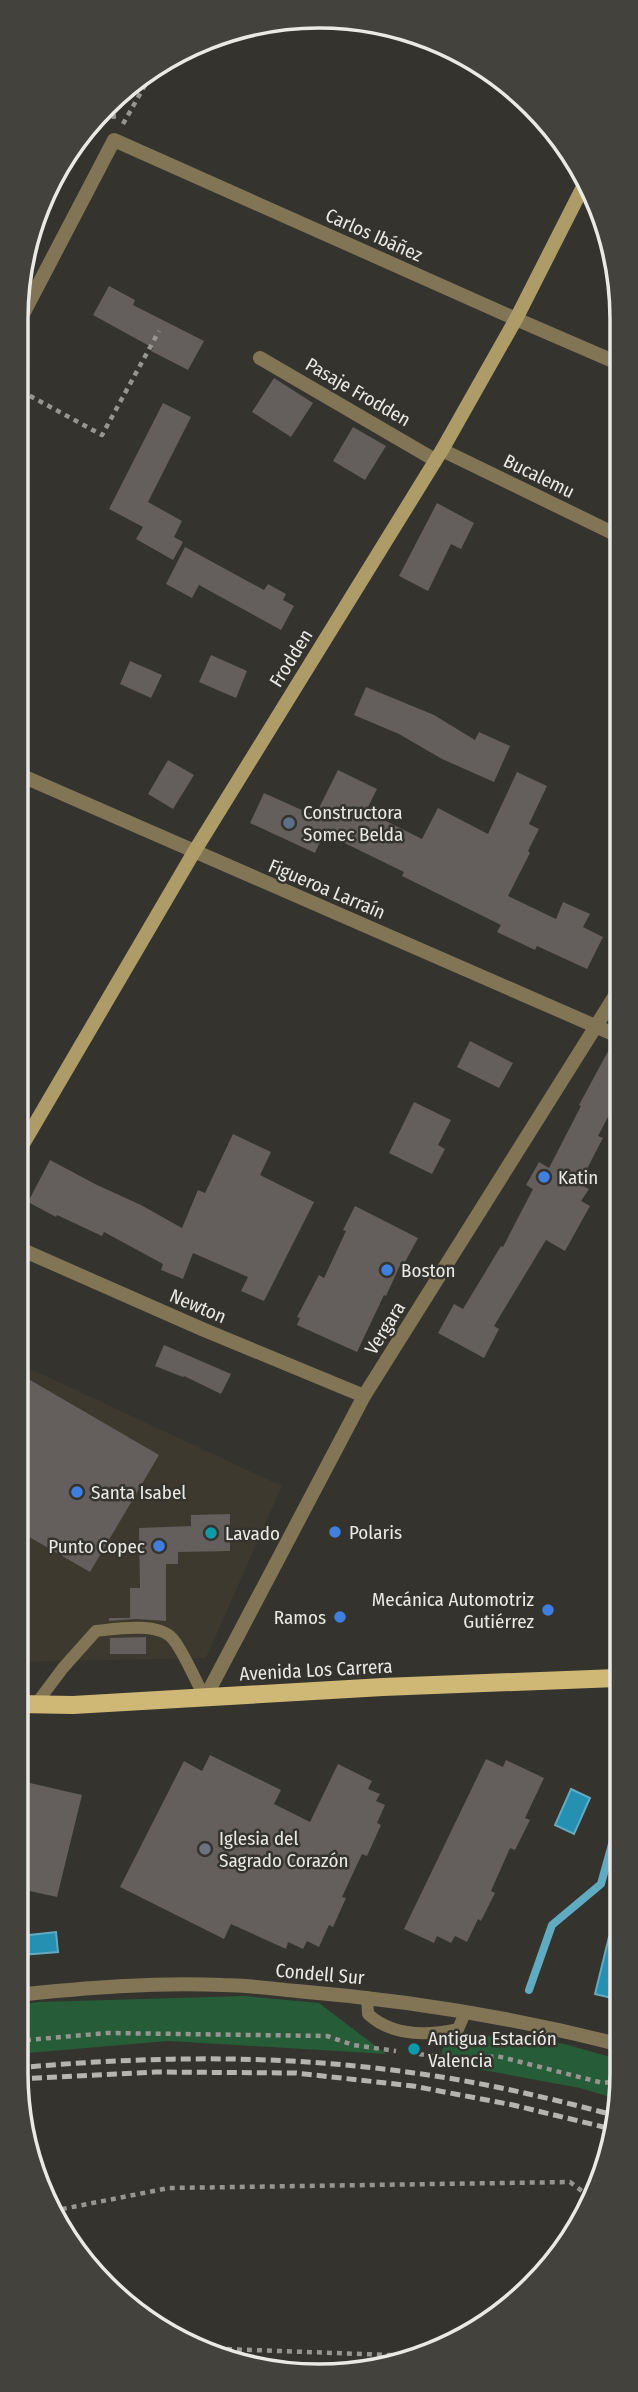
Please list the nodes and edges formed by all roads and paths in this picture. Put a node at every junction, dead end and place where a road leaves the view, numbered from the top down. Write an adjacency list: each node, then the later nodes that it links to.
1 (146, 85): 2 (path)
2 (114, 140): 4 (street); 5 (street, Carlos Ibáñez)
3 (581, 191): 5 (main road, Frodden)
4 (29, 303)
5 (516, 319): 8 (street, Carlos Ibáñez); 10 (main road, Frodden)
6 (159, 331): 9 (path)
7 (260, 358): 10 (street, Pasaje Frodden)
8 (610, 360)
9 (28, 395)
10 (439, 455): 11 (street, Bucalemu); 13 (main road, Frodden)
11 (610, 532)
12 (28, 779): 13 (street, Figueroa Larraín)
13 (194, 852): 15 (street, Figueroa Larraín); 17 (main road, Frodden)
14 (610, 1005): 15 (street, Vergara)
15 (597, 1027): 16 (street, Figueroa Larraín); 19 (street, Vergara)
16 (610, 1033)
17 (28, 1136)
18 (28, 1252): 19 (street, Newton)
19 (365, 1396): 21 (street, Vergara)
20 (610, 1678): 21 (main road, Avenida Los Carrera)
21 (205, 1698): 23 (main road, Avenida Los Carrera); 23 (lane)
22 (28, 1704): 23 (main road, Avenida Los Carrera)
23 (36, 1704)
24 (28, 1993): 25 (street, Condell Sur)
25 (367, 1997): 26 (street, Condell Sur); 26 (lane)
26 (465, 2012): 28 (street, Condell Sur)
27 (28, 2040): 29 (path)
28 (610, 2042)
29 (610, 2082)
30 (584, 2193): 31 (path)
31 (62, 2209)
32 (225, 2349): 33 (path)
33 (390, 2355)

